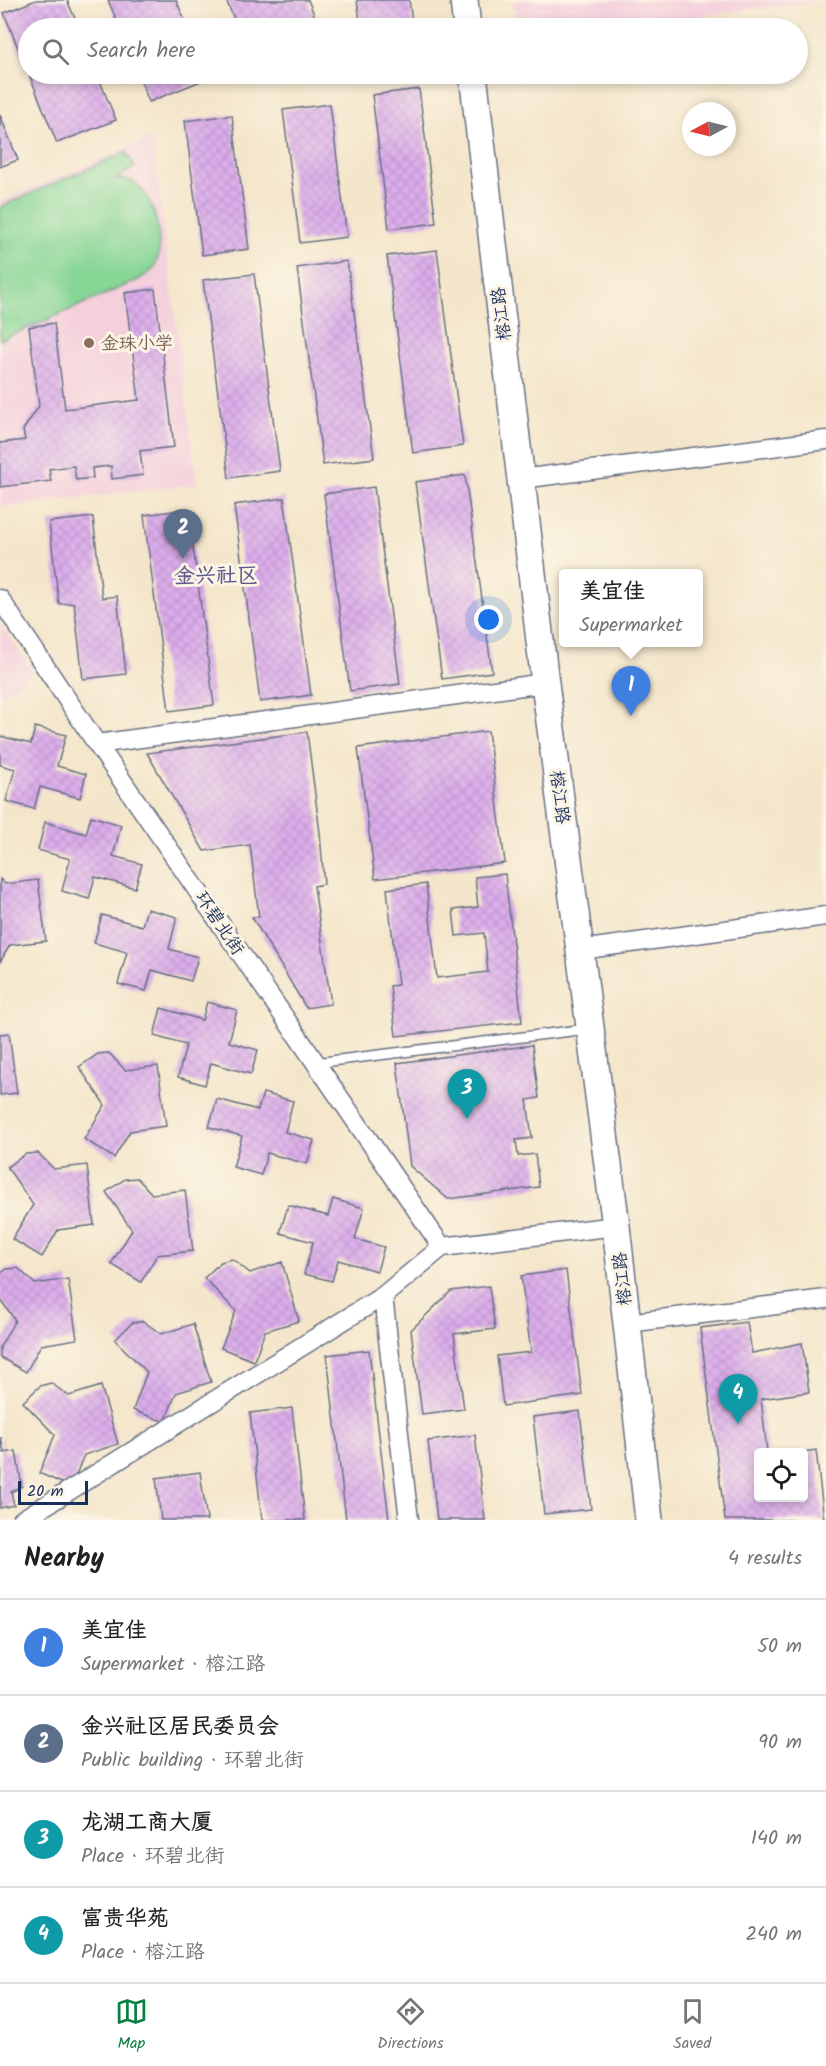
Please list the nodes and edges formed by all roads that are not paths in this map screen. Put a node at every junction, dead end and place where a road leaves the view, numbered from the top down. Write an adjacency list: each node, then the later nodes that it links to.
1 (464, 0): 2 (street)
2 (466, 18)
3 (474, 84): 5 (street, 榕江路)
4 (826, 440): 5 (street)
5 (521, 479): 7 (street, 榕江路)
6 (0, 598): 8 (street, 环碧北街)
7 (545, 683): 8 (street); 10 (street, 榕江路)
8 (97, 744): 12 (street, 环碧北街)
9 (826, 916): 10 (street)
10 (580, 950): 11 (street, 榕江路)
11 (590, 1028): 12 (lane); 13 (street, 榕江路)
12 (315, 1063): 14 (street, 环碧北街)
13 (616, 1226): 14 (street); 17 (street, 榕江路)
14 (442, 1247): 15 (street)
15 (383, 1296): 18 (street); 19 (street)
16 (826, 1299): 17 (street)
17 (627, 1323): 20 (street, 榕江路)
18 (22, 1520)
19 (409, 1520)
20 (649, 1520)

